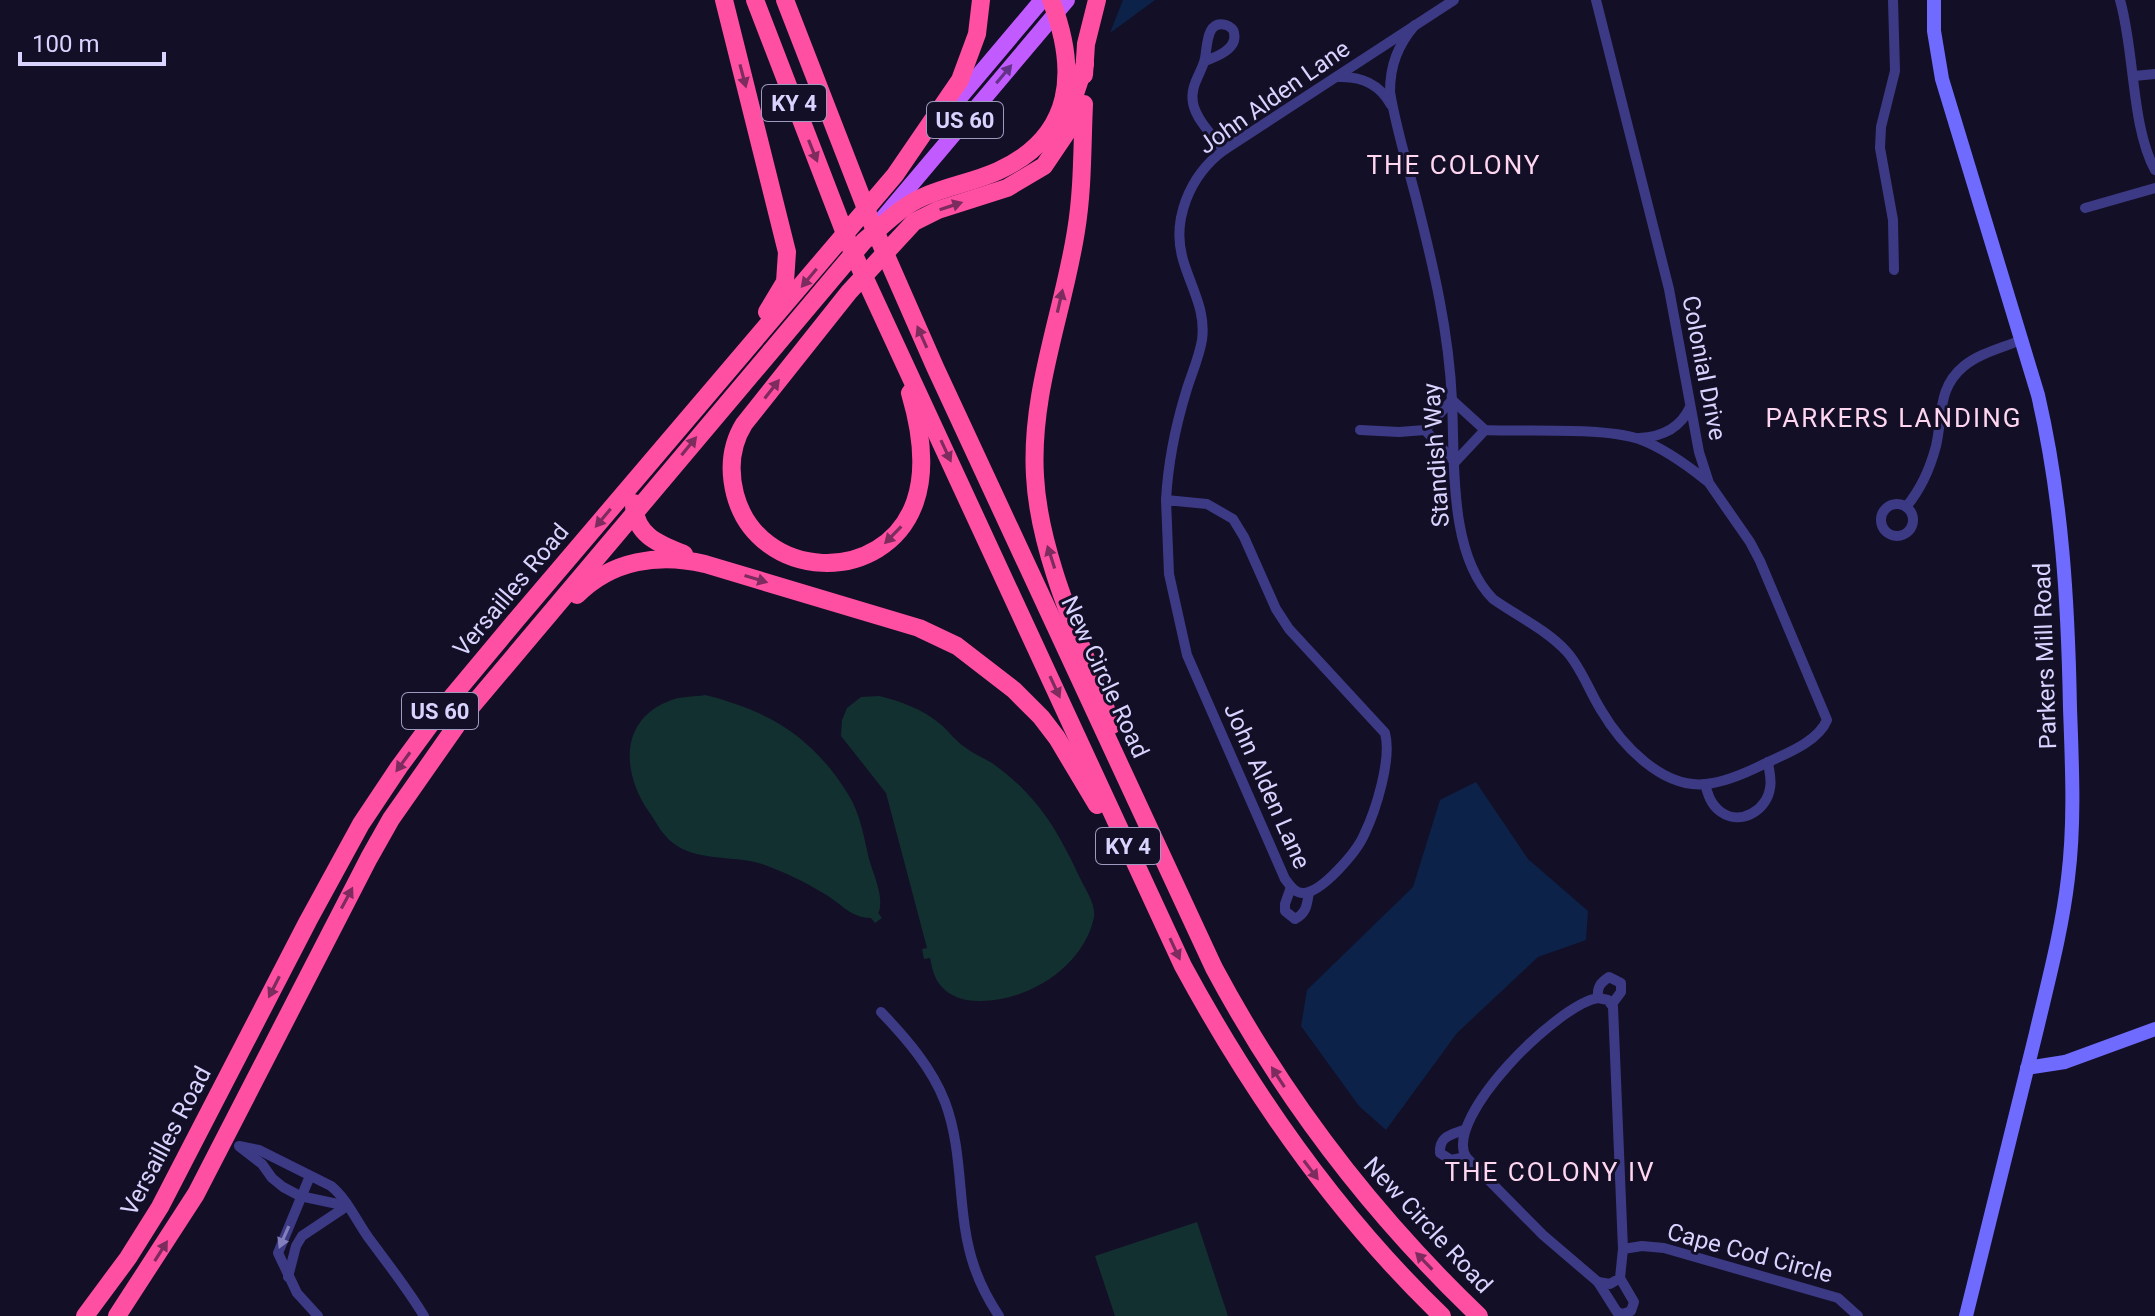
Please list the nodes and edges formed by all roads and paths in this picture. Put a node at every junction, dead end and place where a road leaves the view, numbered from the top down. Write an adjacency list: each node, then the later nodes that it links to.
1 (724, 0): 38 (highway, one-way to 38)
2 (755, 0): 30 (highway, New Circle Road / KY 4, one-way to 30)
3 (785, 0): 21 (highway, New Circle Road / KY 4)
4 (795, 0): 21 (highway)
5 (981, 0): 25 (highway)
6 (1042, 0): 25 (main road, Versailles Road / US 60)
7 (1051, 0): 28 (highway)
8 (1067, 0): 28 (main road, Versailles Road / US 60, one-way to 8)
9 (1097, 0): 17 (highway)
10 (1454, 0): 15 (street, John Alden Lane)
11 (1596, 0): 33 (street, Colonial Drive)
12 (1893, 0): 29 (street)
13 (1934, 0): 31 (main road, Parkers Mill Road)
14 (2120, 0): 19 (street)
15 (1415, 25): 20 (street, John Alden Lane); 22 (street, Standish Way)
16 (1205, 61): 23 (street)
17 (1085, 64): 30 (highway, one-way to 17); 49 (highway, one-way to 17)
18 (2155, 74): 19 (street)
19 (2134, 76): 24 (street)
20 (1336, 78): 22 (street, Standish Way); 23 (street, John Alden Lane)
21 (827, 108): 49 (highway, New Circle Road / KY 4, one-way to 21)
22 (1393, 111): 32 (street, Standish Way)
23 (1224, 150): 42 (street, John Alden Lane)
24 (2155, 170)
25 (895, 175): 38 (highway, Versailles Road / US 60, one-way to 38)
26 (2155, 188): 27 (street)
27 (2085, 208)
28 (864, 241): 44 (highway, Versailles Road / US 60, one-way to 28)
29 (1894, 270)
30 (889, 330): 52 (highway, New Circle Road / KY 4, one-way to 52)
31 (2021, 340): 43 (street); 57 (main road, Parkers Mill Road)
32 (1452, 400): 35 (street); 36 (street); 39 (street, Standish Way)
33 (1690, 405): 37 (street); 41 (street, Colonial Drive)
34 (1360, 430): 35 (street)
35 (1425, 430): 39 (street)
36 (1485, 430): 37 (street); 39 (street)
37 (1636, 438): 41 (street)
38 (662, 449): 40 (highway, Versailles Road / US 60)
39 (1455, 462): 48 (street, Standish Way)
40 (633, 482): 44 (highway); 58 (highway, Versailles Road / US 60, one-way to 58)
41 (1709, 483): 47 (street, Colonial Drive)
42 (1166, 500): 50 (street, John Alden Lane); 51 (street, John Alden Lane)
43 (1906, 507)
44 (634, 513): 45 (highway); 46 (highway, Versailles Road / US 60)
45 (705, 564): 46 (highway); 52 (highway, one-way to 52)
46 (499, 673): 60 (highway, Versailles Road / US 60, one-way to 46)
47 (1768, 762): 48 (street); 48 (street)
48 (1705, 784)
49 (1154, 840): 75 (highway, New Circle Road / KY 4, one-way to 49)
50 (1291, 887): 51 (street, John Alden Lane); 51 (street)
51 (1309, 892)
52 (1154, 903): 74 (highway, New Circle Road / KY 4, one-way to 74)
53 (1598, 998): 54 (street); 54 (street); 59 (street)
54 (1612, 1004): 65 (street)
55 (881, 1012): 73 (street)
56 (2155, 1029): 57 (main road)
57 (2027, 1068): 77 (main road, Parkers Mill Road)
58 (204, 1125): 60 (street); 69 (highway, Versailles Road / US 60)
59 (1464, 1130): 61 (street); 61 (street)
60 (232, 1142): 62 (street); 63 (street); 70 (highway, Versailles Road / US 60, one-way to 60)
61 (1466, 1157): 68 (street)
62 (310, 1176): 63 (street); 64 (street)
63 (300, 1196): 64 (street); 66 (street, one-way to 66)
64 (347, 1206): 66 (street); 72 (street)
65 (1623, 1249): 67 (street); 76 (street, Cape Cod Circle)
66 (288, 1277): 71 (street)
67 (1620, 1278): 68 (street); 68 (street)
68 (1598, 1282)
69 (85, 1316)
70 (117, 1316)
71 (318, 1316)
72 (424, 1316)
73 (999, 1316)
74 (1442, 1316)
75 (1479, 1316)
76 (1858, 1316)
77 (1966, 1316)

